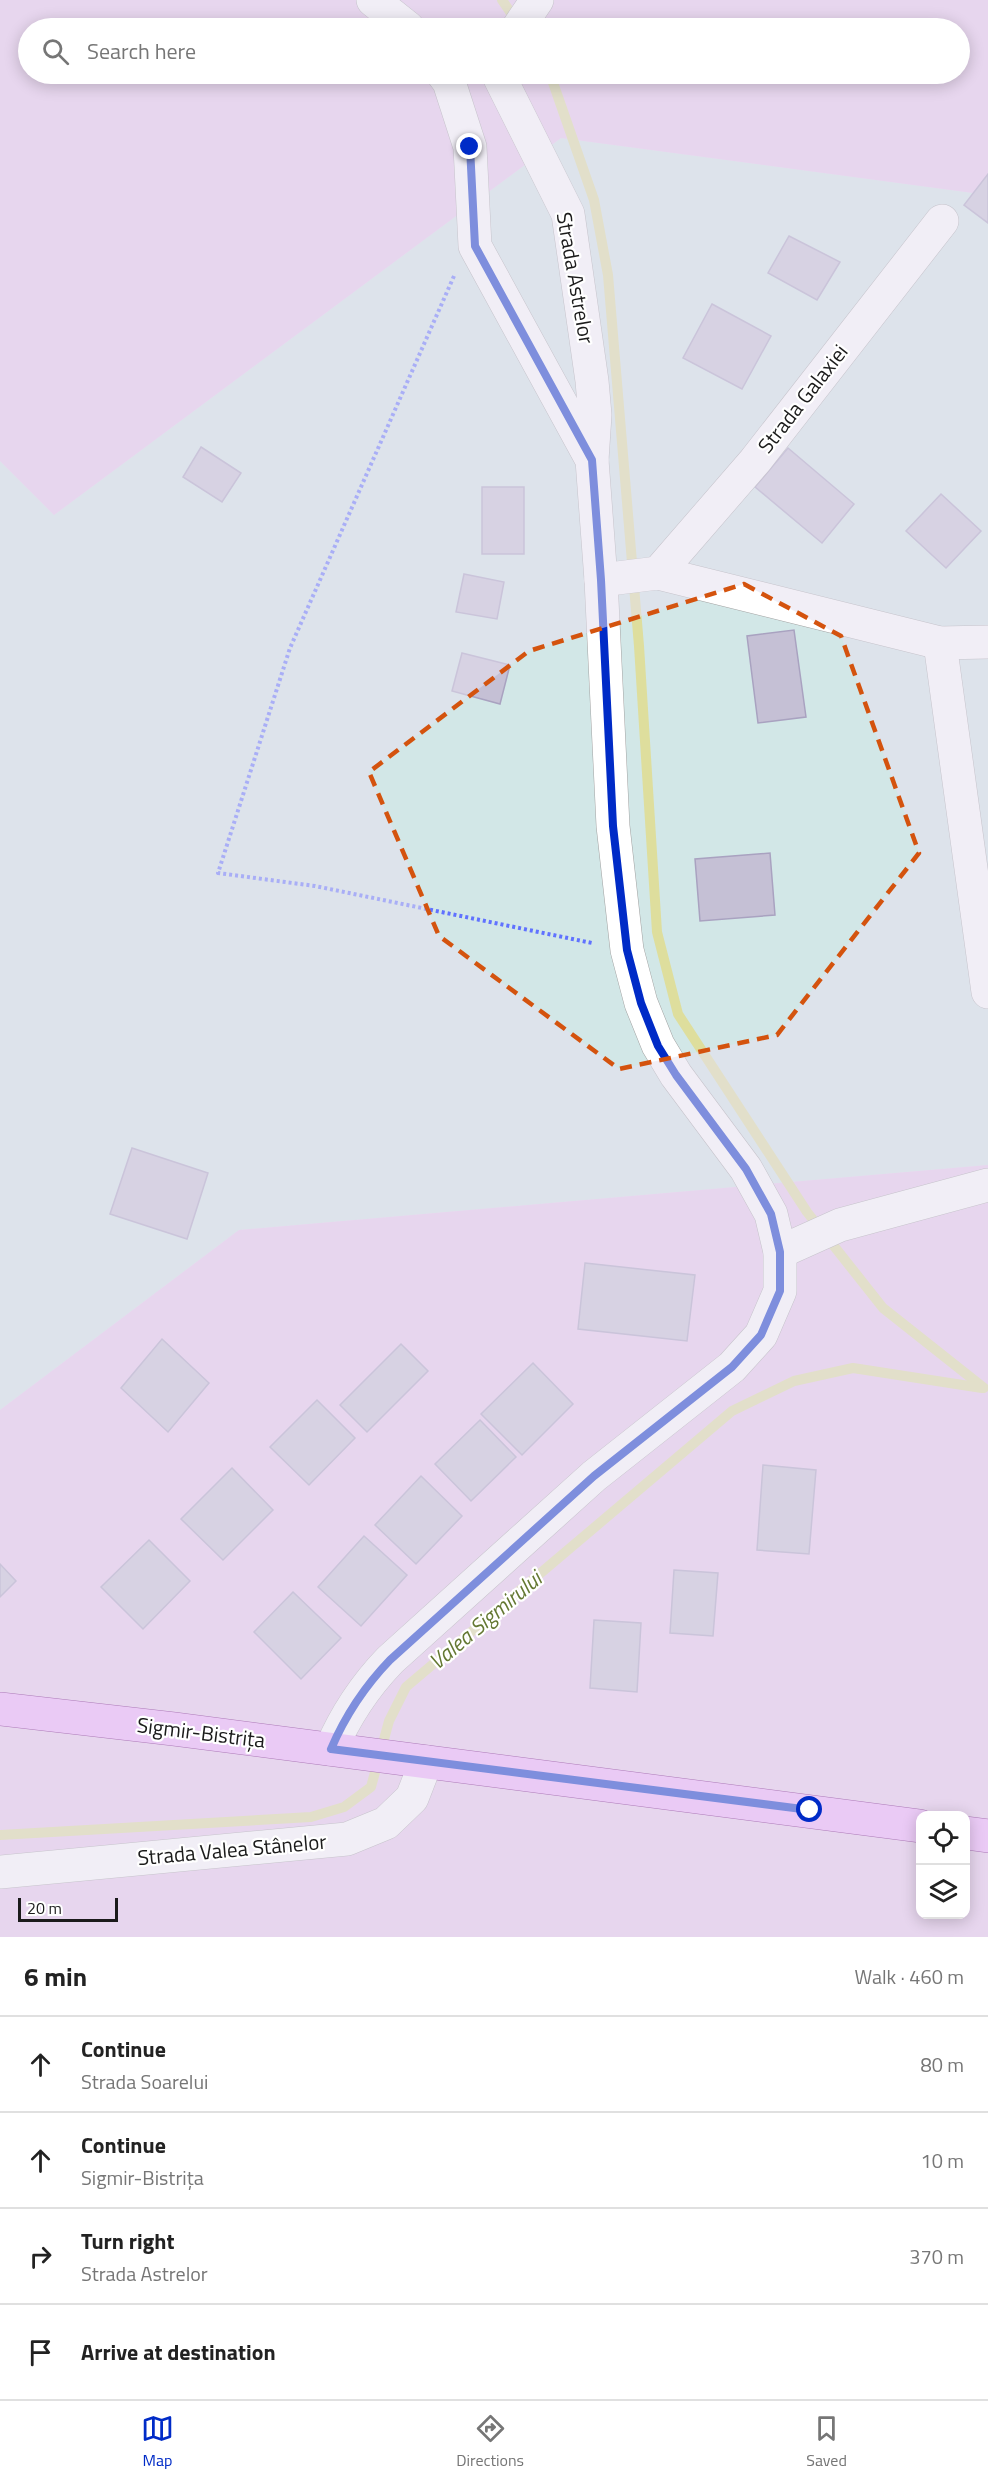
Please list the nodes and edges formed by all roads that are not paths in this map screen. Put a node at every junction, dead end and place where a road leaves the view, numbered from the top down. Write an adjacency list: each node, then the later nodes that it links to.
1 (373, 0): 3 (street)
2 (537, 0): 4 (street)
3 (396, 18)
4 (525, 18)
5 (450, 84): 8 (street, Strada Astrelor)
6 (503, 84): 8 (street, Strada Astrelor)
7 (942, 221): 9 (street, Strada Galaxiei)
8 (592, 460): 10 (street, Strada Astrelor)
9 (658, 573): 10 (street); 12 (street)
10 (611, 579): 15 (street, Strada Astrelor)
11 (988, 642): 12 (street)
12 (940, 643): 13 (street)
13 (988, 992)
14 (988, 1185): 15 (street)
15 (780, 1252): 17 (street, Strada Astrelor)
16 (0, 1709): 17 (main road, Sigmir-Bistrița)
17 (331, 1749): 18 (main road, Sigmir-Bistrița)
18 (413, 1760): 19 (main road, Sigmir-Bistrița); 22 (street, Strada Valea Stânelor)
19 (916, 1826)
20 (970, 1834): 21 (main road)
21 (988, 1836)
22 (0, 1872)

